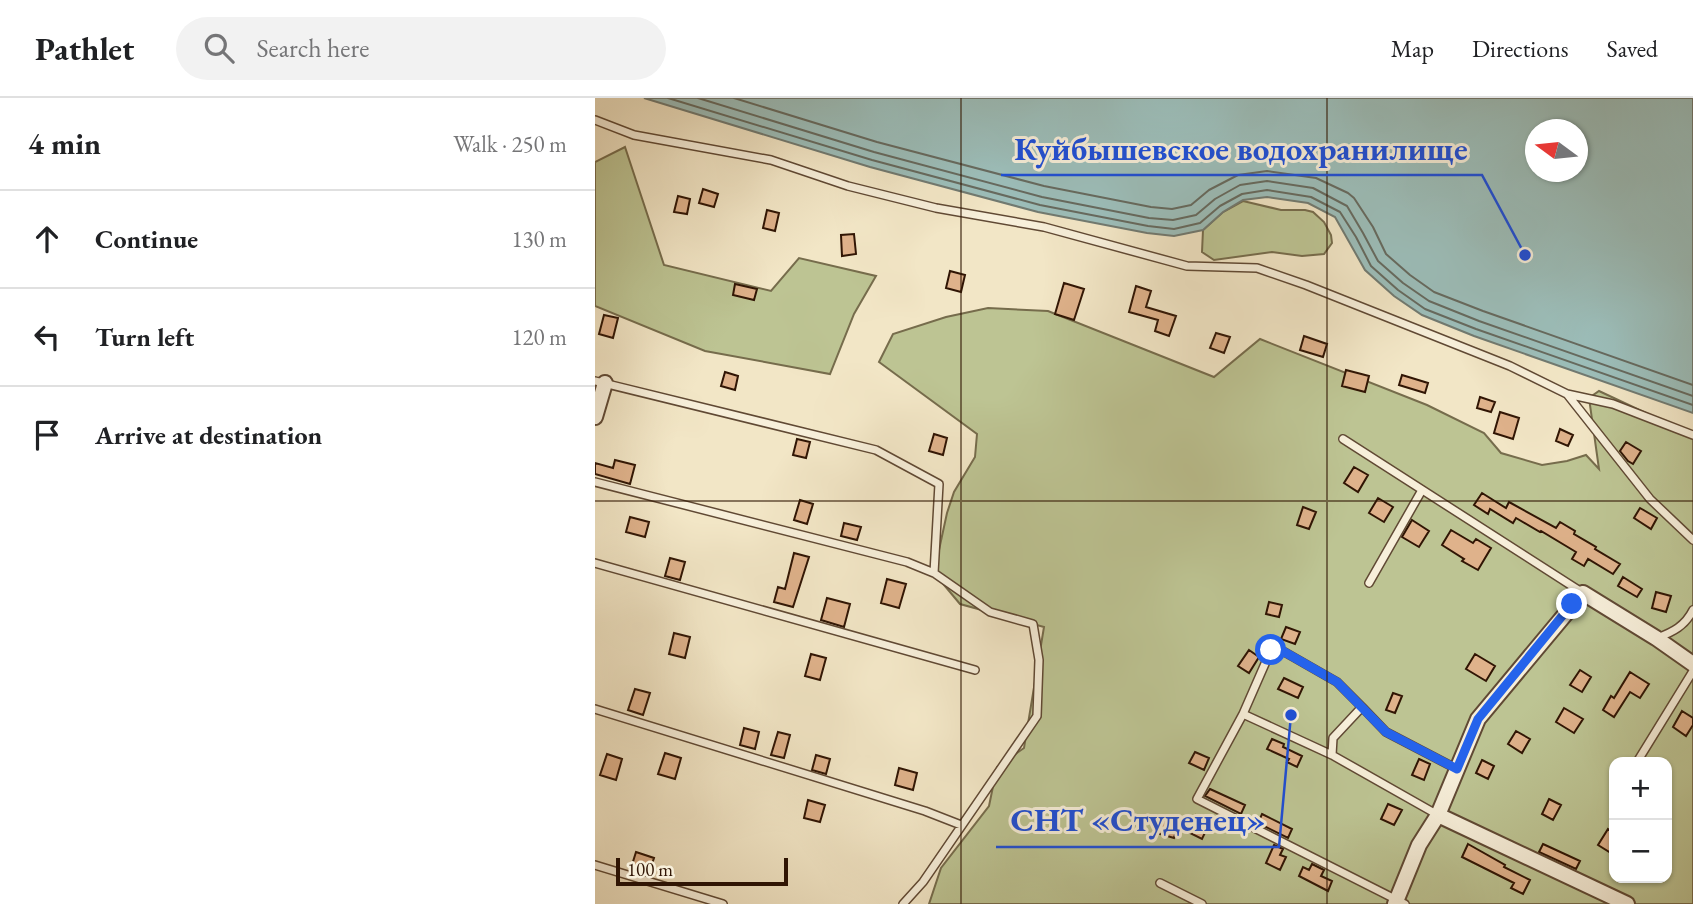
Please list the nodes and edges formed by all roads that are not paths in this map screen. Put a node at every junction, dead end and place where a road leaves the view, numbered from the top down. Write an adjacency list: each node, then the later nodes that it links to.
1 (595, 120): 3 (lane)
2 (600, 382): 4 (street); 11 (lane)
3 (1567, 394): 5 (lane); 9 (lane)
4 (595, 417)
5 (1693, 435)
6 (1343, 439): 8 (lane)
7 (595, 482): 11 (lane)
8 (1422, 490): 12 (lane); 13 (lane)
9 (1693, 540)
10 (595, 563): 17 (lane)
11 (934, 573): 26 (lane)
12 (1369, 583)
13 (1583, 593): 15 (street); 24 (street)
14 (1693, 610): 15 (lane)
15 (1656, 638): 16 (street)
16 (1693, 664)
17 (975, 670)
18 (1693, 671): 23 (lane)
19 (1362, 707): 21 (lane); 22 (lane); 24 (lane)
20 (595, 709): 26 (lane)
21 (1243, 714): 22 (lane); 29 (lane)
22 (1332, 755): 25 (lane)
23 (1640, 757)
24 (1457, 769): 25 (street)
25 (1438, 815): 29 (street); 33 (street)
26 (961, 825): 31 (lane)
27 (595, 865): 30 (lane)
28 (1160, 883): 32 (lane)
29 (1398, 903)
30 (723, 904)
31 (903, 904)
32 (1202, 904)
33 (1627, 904)

